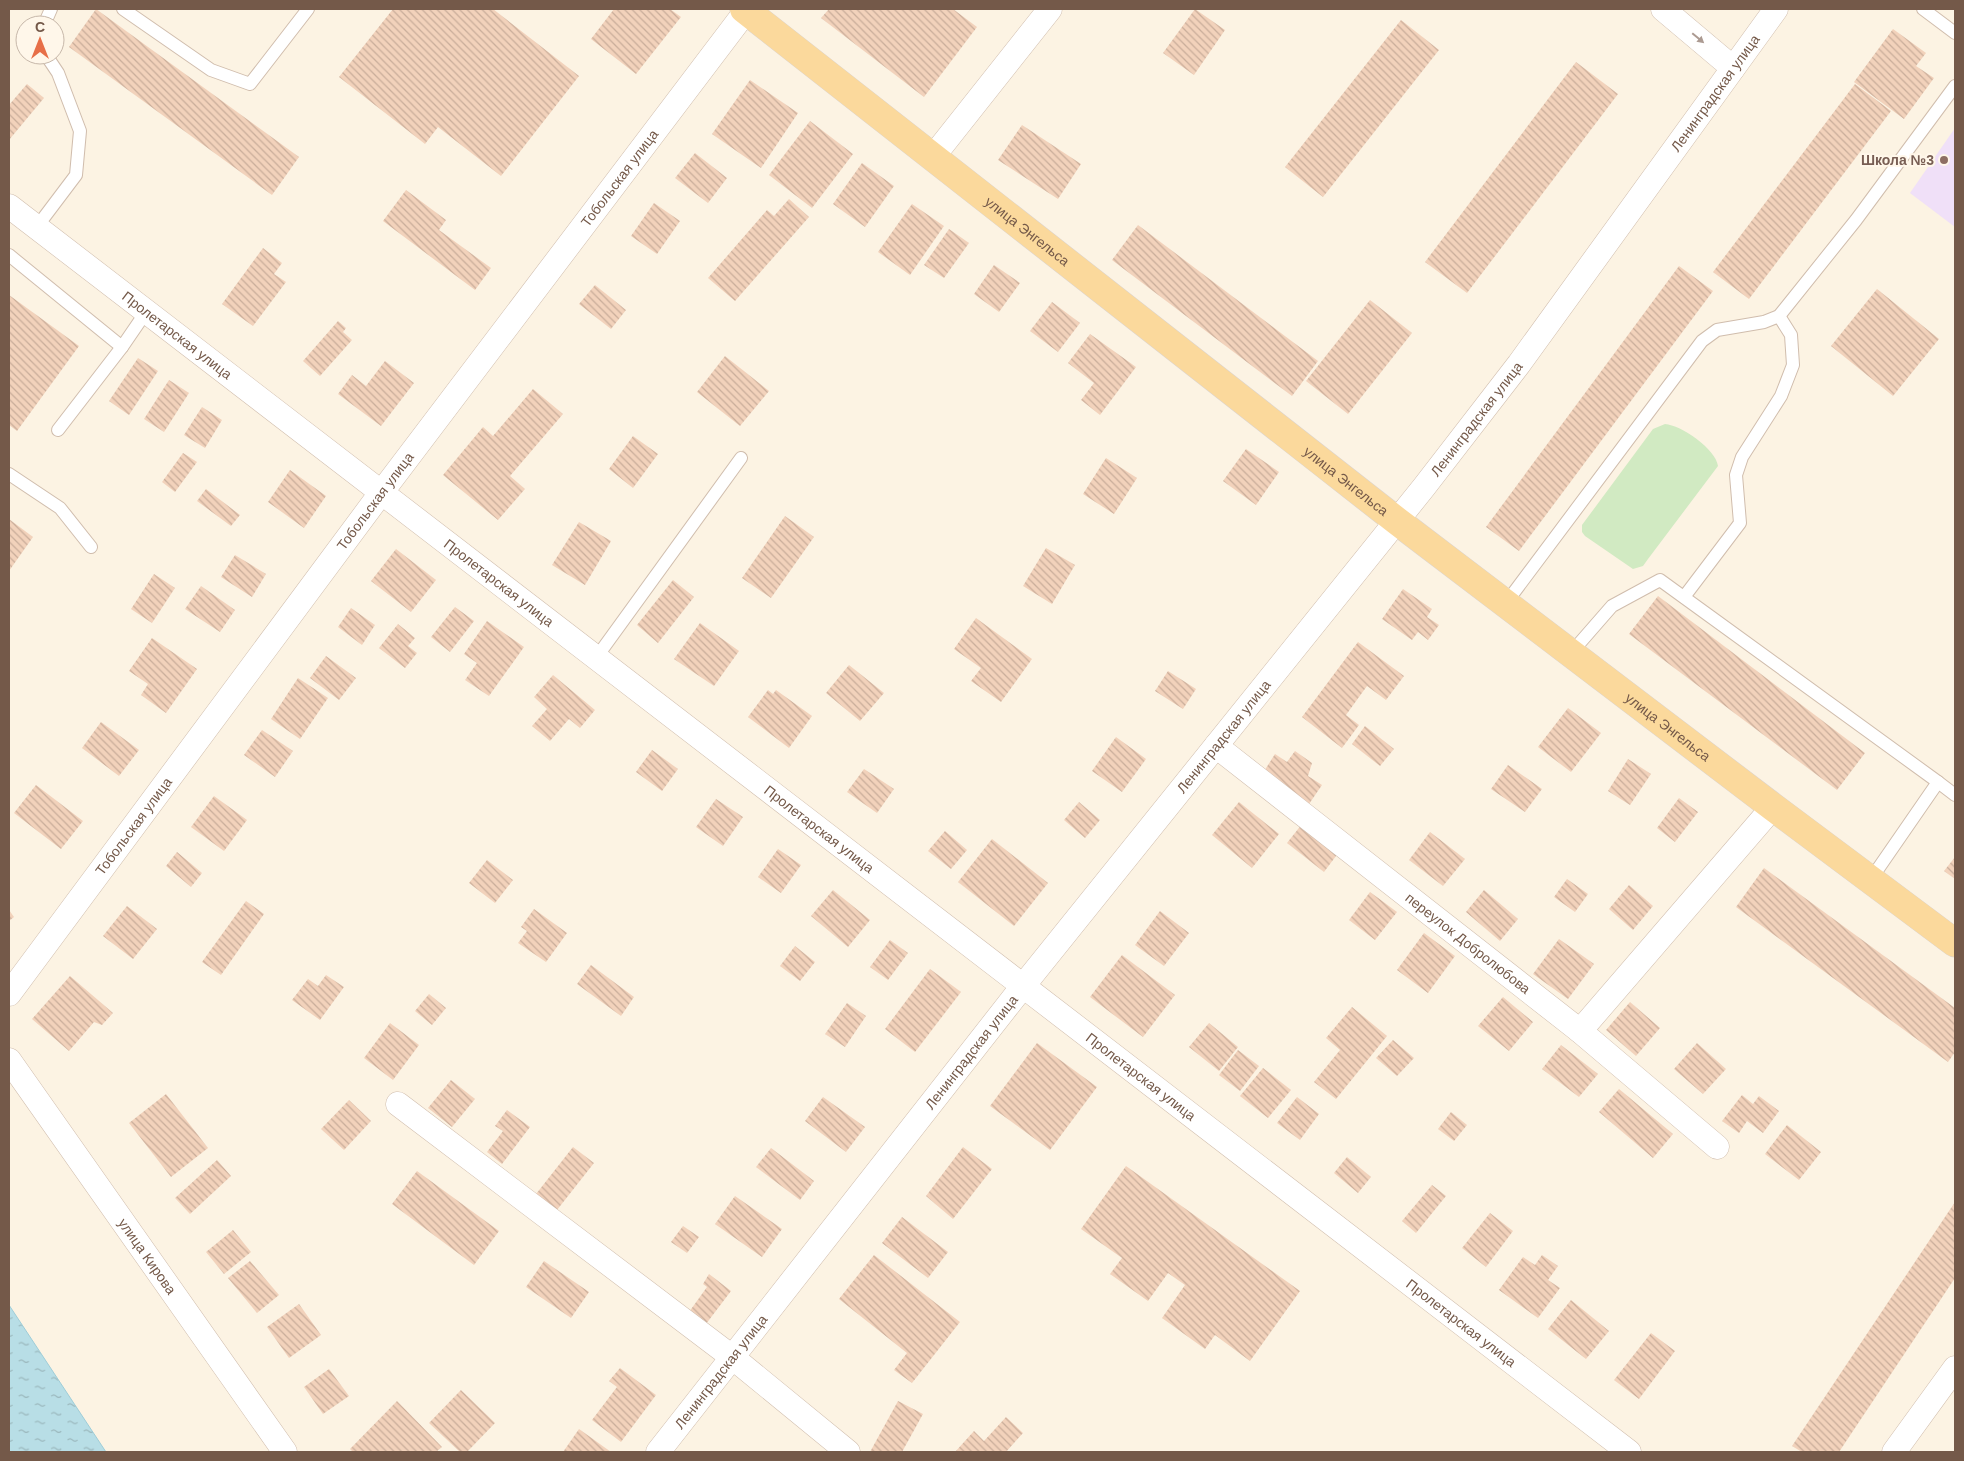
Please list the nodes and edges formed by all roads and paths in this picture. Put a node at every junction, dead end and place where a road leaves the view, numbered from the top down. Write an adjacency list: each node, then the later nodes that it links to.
1 (123, 9): 2 (lane)
2 (308, 9)
3 (1050, 9): 12 (street)
4 (1663, 9): 10 (street, one-way to 10)
5 (1776, 9): 10 (street, Ленинградская улица)
6 (1922, 9): 8 (lane)
7 (745, 10): 12 (main road, улица Энгельса); 22 (street, Тобольская улица)
8 (1955, 32)
9 (53, 65): 14 (lane)
10 (1733, 68): 23 (street, Ленинградская улица)
11 (1955, 86): 17 (lane)
12 (932, 158): 23 (main road, улица Энгельса)
13 (9, 206): 14 (street, Пролетарская улица)
14 (36, 228): 16 (street, Пролетарская улица)
15 (9, 255): 18 (lane)
16 (146, 312): 18 (lane); 22 (street, Пролетарская улица)
17 (1780, 316): 25 (lane); 26 (lane)
18 (122, 347): 19 (lane)
19 (58, 430)
20 (741, 458): 28 (lane)
21 (9, 474): 24 (lane)
22 (381, 493): 28 (street, Пролетарская улица); 36 (street, Тобольская улица)
23 (1397, 521): 26 (main road, улица Энгельса); 29 (street, Ленинградская улица)
24 (91, 547)
25 (1684, 597): 27 (lane); 30 (lane)
26 (1506, 604): 27 (main road, улица Энгельса)
27 (1571, 653): 32 (main road, улица Энгельса)
28 (596, 658): 35 (street, Пролетарская улица)
29 (1216, 746): 35 (street, Ленинградская улица); 37 (street, переулок Добролюбова)
30 (1938, 782): 31 (lane); 33 (lane)
31 (1955, 795)
32 (1773, 807): 33 (main road, улица Энгельса); 37 (street)
33 (1871, 879): 34 (main road, улица Энгельса)
34 (1955, 943)
35 (1023, 986): 41 (street, Ленинградская улица); 47 (street, Пролетарская улица)
36 (9, 994)
37 (1580, 1031): 40 (street, переулок Добролюбова)
38 (9, 1060): 44 (street, улица Кирова)
39 (398, 1104): 41 (street)
40 (1717, 1147)
41 (732, 1357): 43 (street); 45 (street, Ленинградская улица)
42 (1955, 1368): 48 (street)
43 (819, 1442): 46 (street)
44 (285, 1452)
45 (658, 1452)
46 (848, 1452)
47 (1629, 1452)
48 (1894, 1452)

